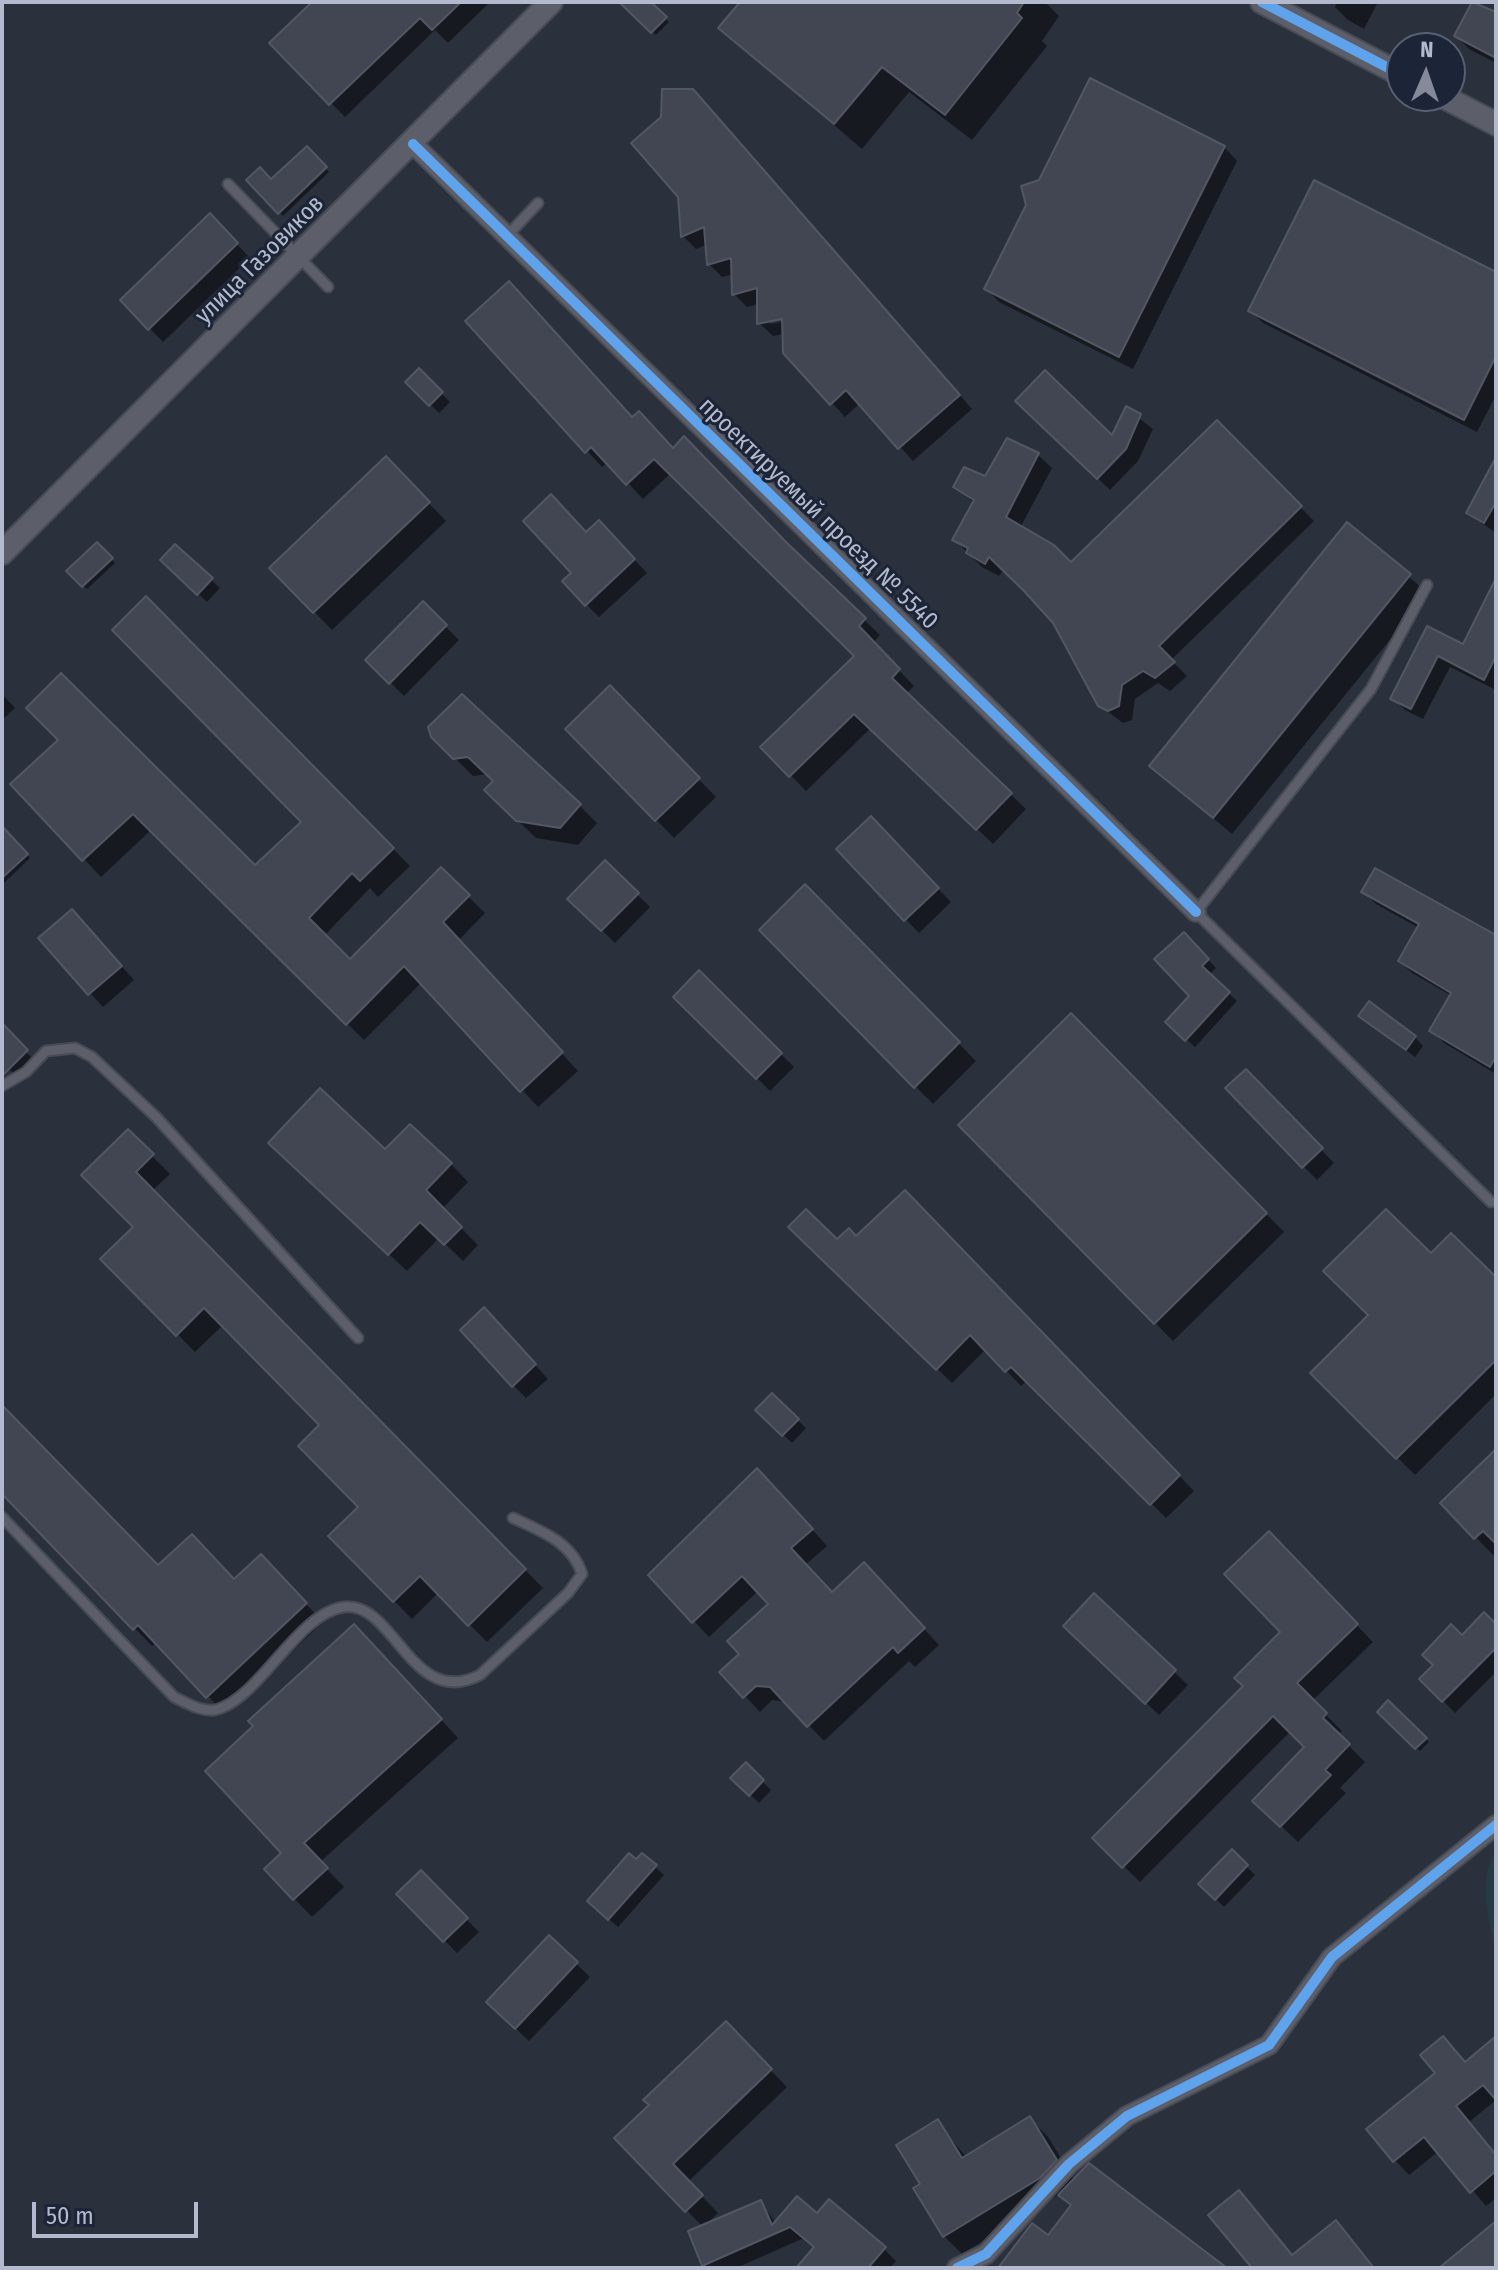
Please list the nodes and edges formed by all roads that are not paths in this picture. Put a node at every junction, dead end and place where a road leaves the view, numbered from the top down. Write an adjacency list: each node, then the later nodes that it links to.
1 (551, 2): 6 (street, улица Газовиков)
2 (1262, 2): 3 (street)
3 (1386, 67)
4 (1466, 108): 5 (street)
5 (1496, 124)
6 (413, 144): 9 (street, проектируемый проезд № 5540); 10 (street, улица Газовиков)
7 (228, 184): 10 (lane)
8 (538, 203): 9 (lane)
9 (507, 236): 14 (street, проектируемый проезд № 5540)
10 (300, 257): 11 (lane); 12 (street, улица Газовиков)
11 (328, 287)
12 (2, 553)
13 (1427, 585): 14 (lane)
14 (1196, 912): 16 (lane)
15 (2, 1086): 17 (lane)
16 (1491, 1202)
17 (358, 1338)
18 (2, 1517): 19 (lane)
19 (513, 1518)
20 (1496, 1825): 21 (street)
21 (957, 2268)

